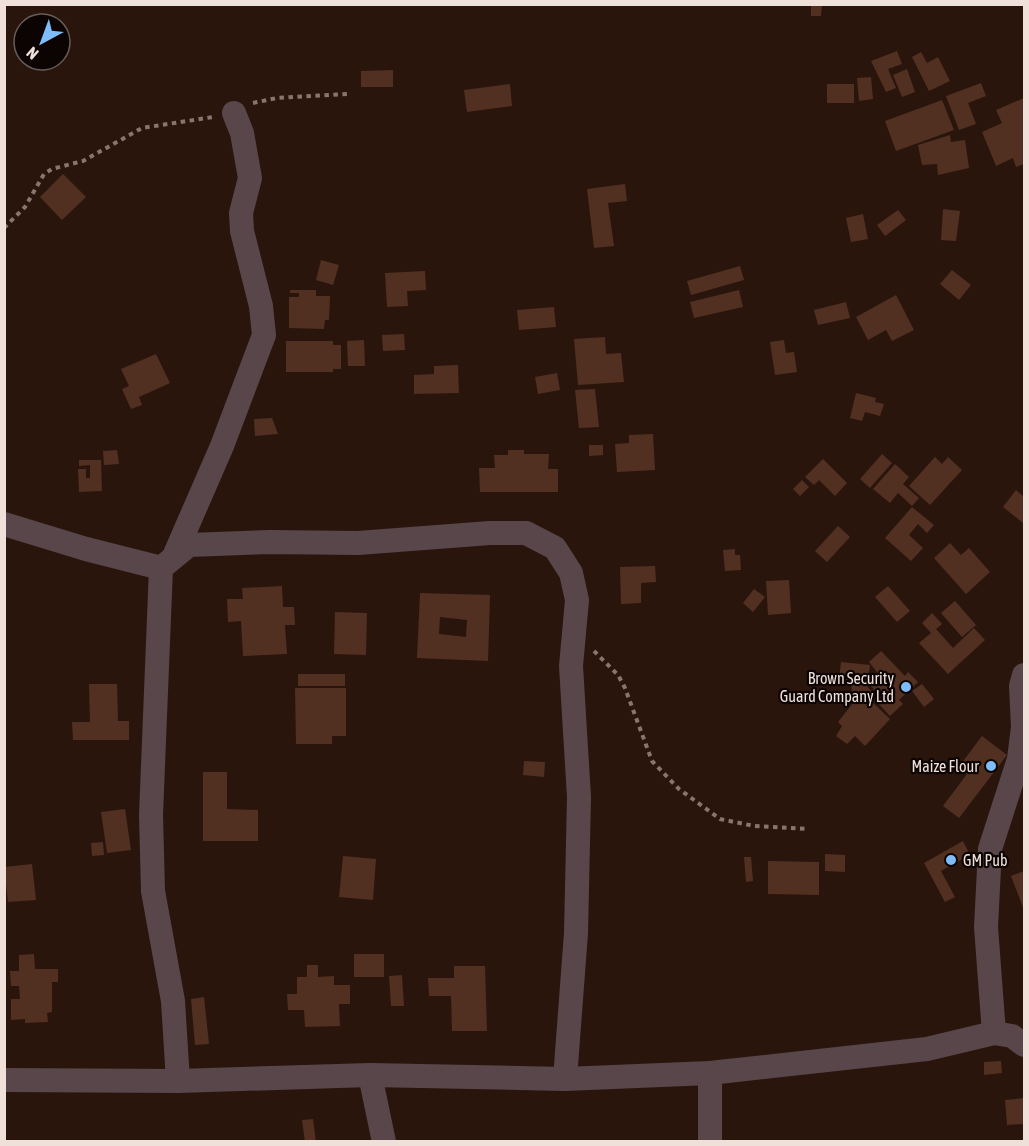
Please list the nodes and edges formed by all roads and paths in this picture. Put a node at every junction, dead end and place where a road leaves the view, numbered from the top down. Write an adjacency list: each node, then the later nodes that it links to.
1 (348, 94): 2 (path)
2 (234, 113): 3 (path); 5 (street)
3 (4, 228)
4 (4, 524): 5 (street)
5 (168, 561): 6 (street); 15 (street)
6 (573, 630): 8 (path); 13 (street)
7 (1024, 675): 9 (street)
8 (807, 828)
9 (994, 1033): 10 (street); 11 (street)
10 (1024, 1045)
11 (710, 1073): 13 (street); 17 (street)
12 (370, 1075): 13 (street); 15 (street); 16 (street)
13 (565, 1079)
14 (4, 1080): 15 (street)
15 (178, 1081)
16 (384, 1142)
17 (710, 1142)

